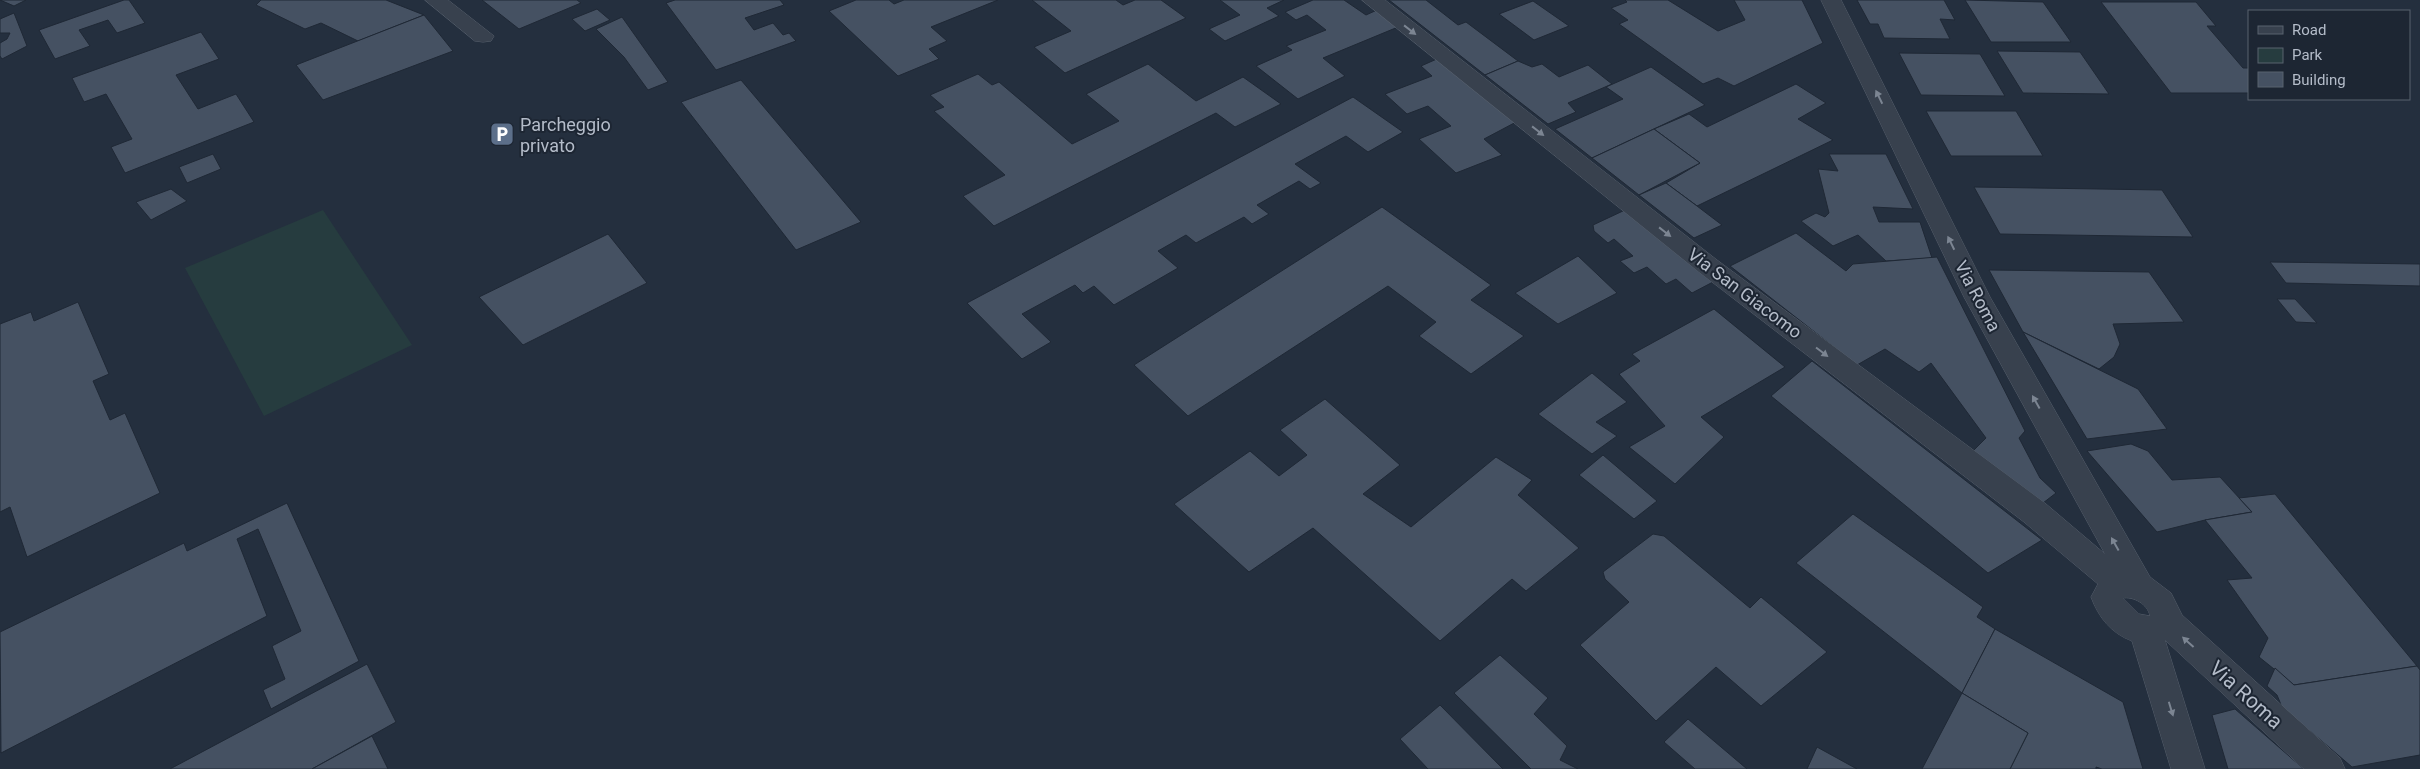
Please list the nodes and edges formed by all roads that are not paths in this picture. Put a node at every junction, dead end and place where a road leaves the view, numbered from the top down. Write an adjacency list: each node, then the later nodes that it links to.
1 (435, 0): 4 (street)
2 (1372, 0): 5 (street, Via San Giacomo, one-way to 5)
3 (1830, 0): 5 (street, Via Roma, one-way to 3)
4 (483, 36)
5 (2129, 585): 6 (street, Via Roma)
6 (2155, 625): 7 (street, one-way to 7); 8 (street, Via Roma, one-way to 6)
7 (2188, 769)
8 (2328, 769)

